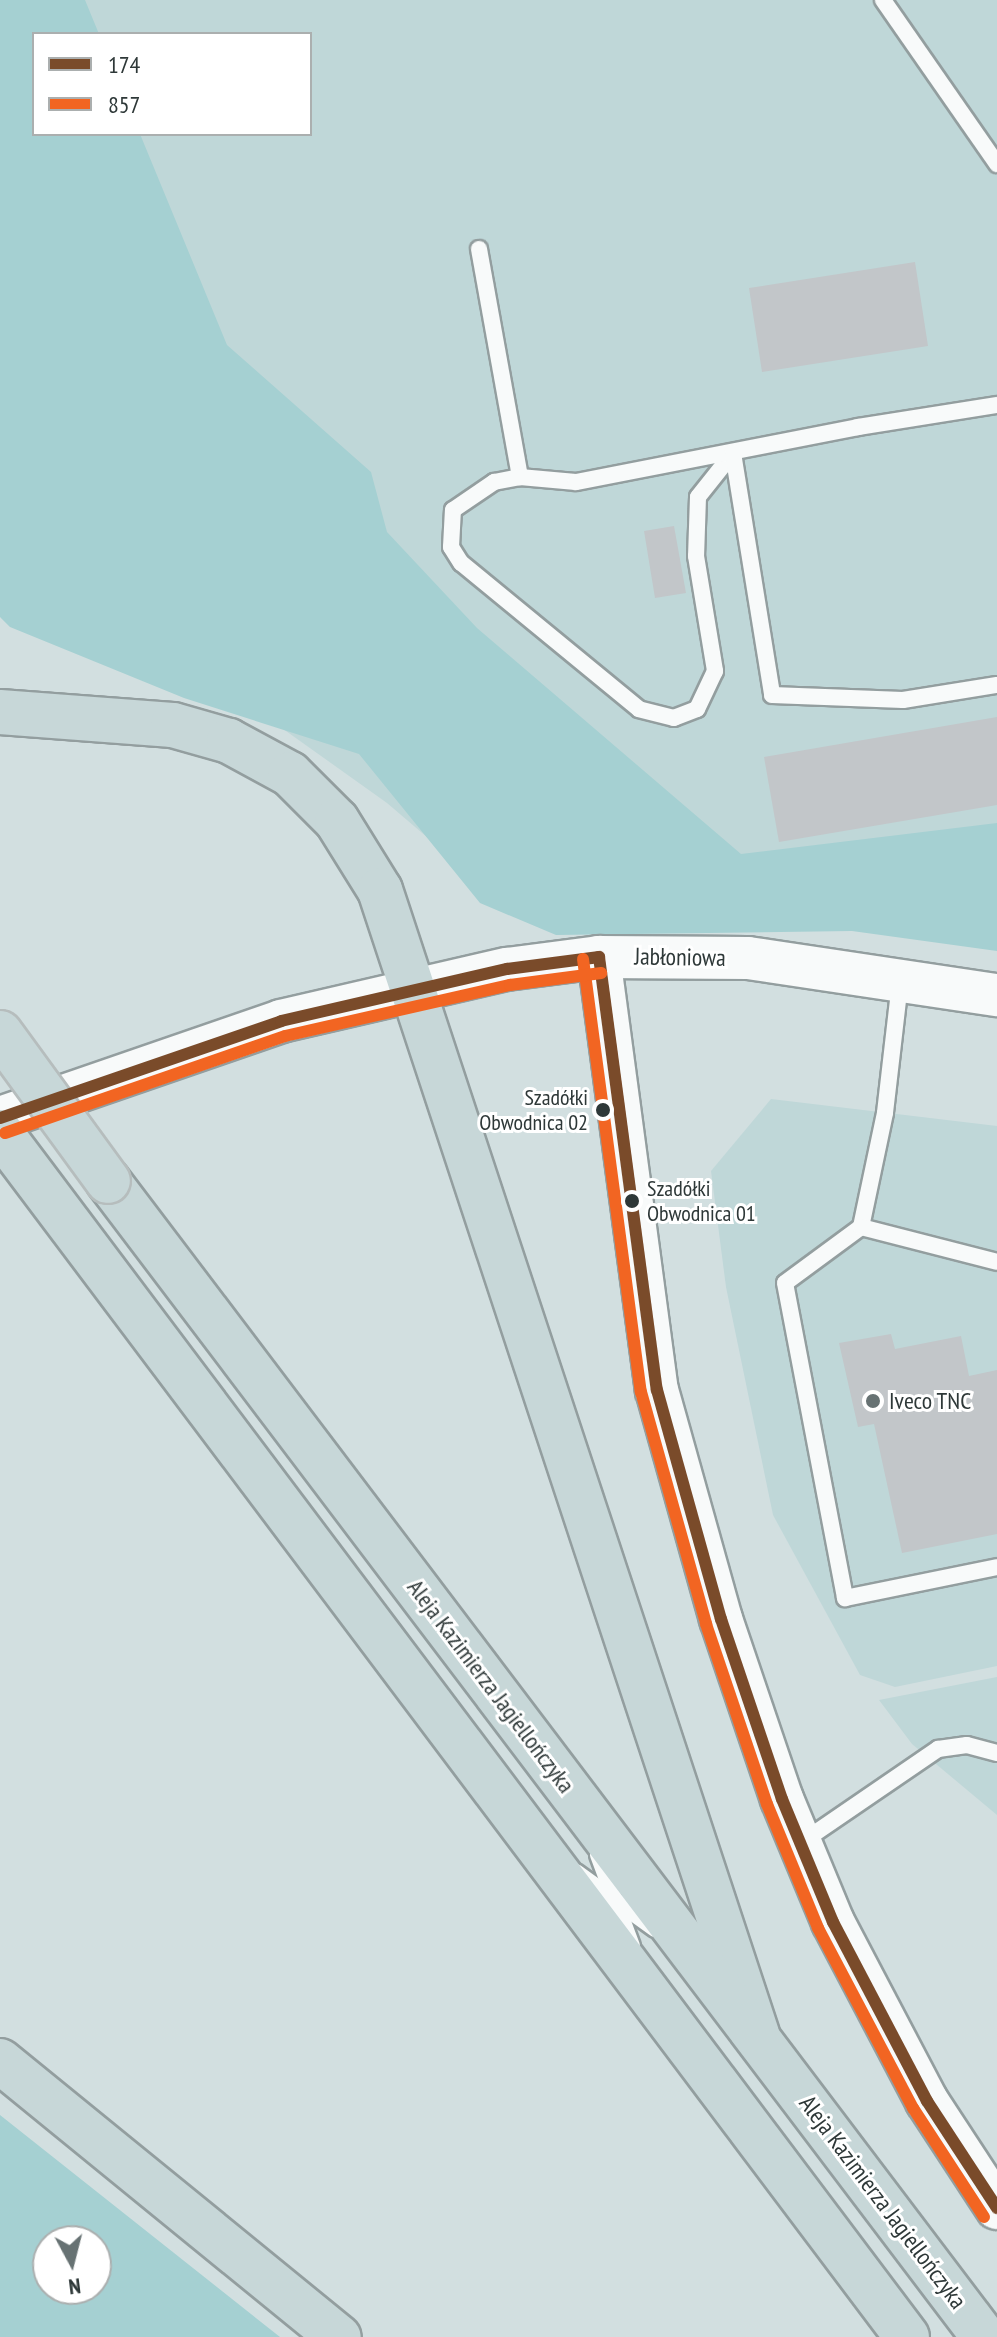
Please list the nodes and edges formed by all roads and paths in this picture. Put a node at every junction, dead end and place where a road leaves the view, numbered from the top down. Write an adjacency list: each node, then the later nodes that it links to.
1 (883, 0): 2 (lane)
2 (997, 164)
3 (479, 249): 6 (lane)
4 (997, 405): 5 (lane)
5 (733, 453): 6 (lane); 6 (lane); 7 (lane)
6 (520, 477)
7 (997, 685)
8 (0, 712): 11 (highway)
9 (599, 957): 10 (street, Jabłoniowa); 11 (street, Jabłoniowa); 22 (street)
10 (900, 981): 12 (street, Jabłoniowa); 16 (lane)
11 (415, 988): 14 (street, Jabłoniowa); 26 (highway)
12 (997, 995)
13 (0, 1033): 20 (highway, Aleja Kazimierza Jagiellończyka, bridge)
14 (0, 1118)
15 (0, 1132): 21 (highway)
16 (861, 1227): 17 (lane); 18 (lane)
17 (997, 1262)
18 (997, 1567)
19 (997, 1753): 22 (lane)
20 (578, 1800): 23 (lane); 24 (highway, Aleja Kazimierza Jagiellończyka)
21 (529, 1837): 23 (lane); 25 (highway)
22 (800, 1842): 28 (street)
23 (615, 1900): 24 (lane); 25 (lane)
24 (701, 1963): 26 (highway, Aleja Kazimierza Jagiellończyka)
25 (652, 2000): 30 (highway)
26 (757, 2034): 31 (highway, Aleja Kazimierza Jagiellończyka)
27 (0, 2061): 29 (highway)
28 (997, 2208)
29 (339, 2337)
30 (907, 2337)
31 (984, 2337)

